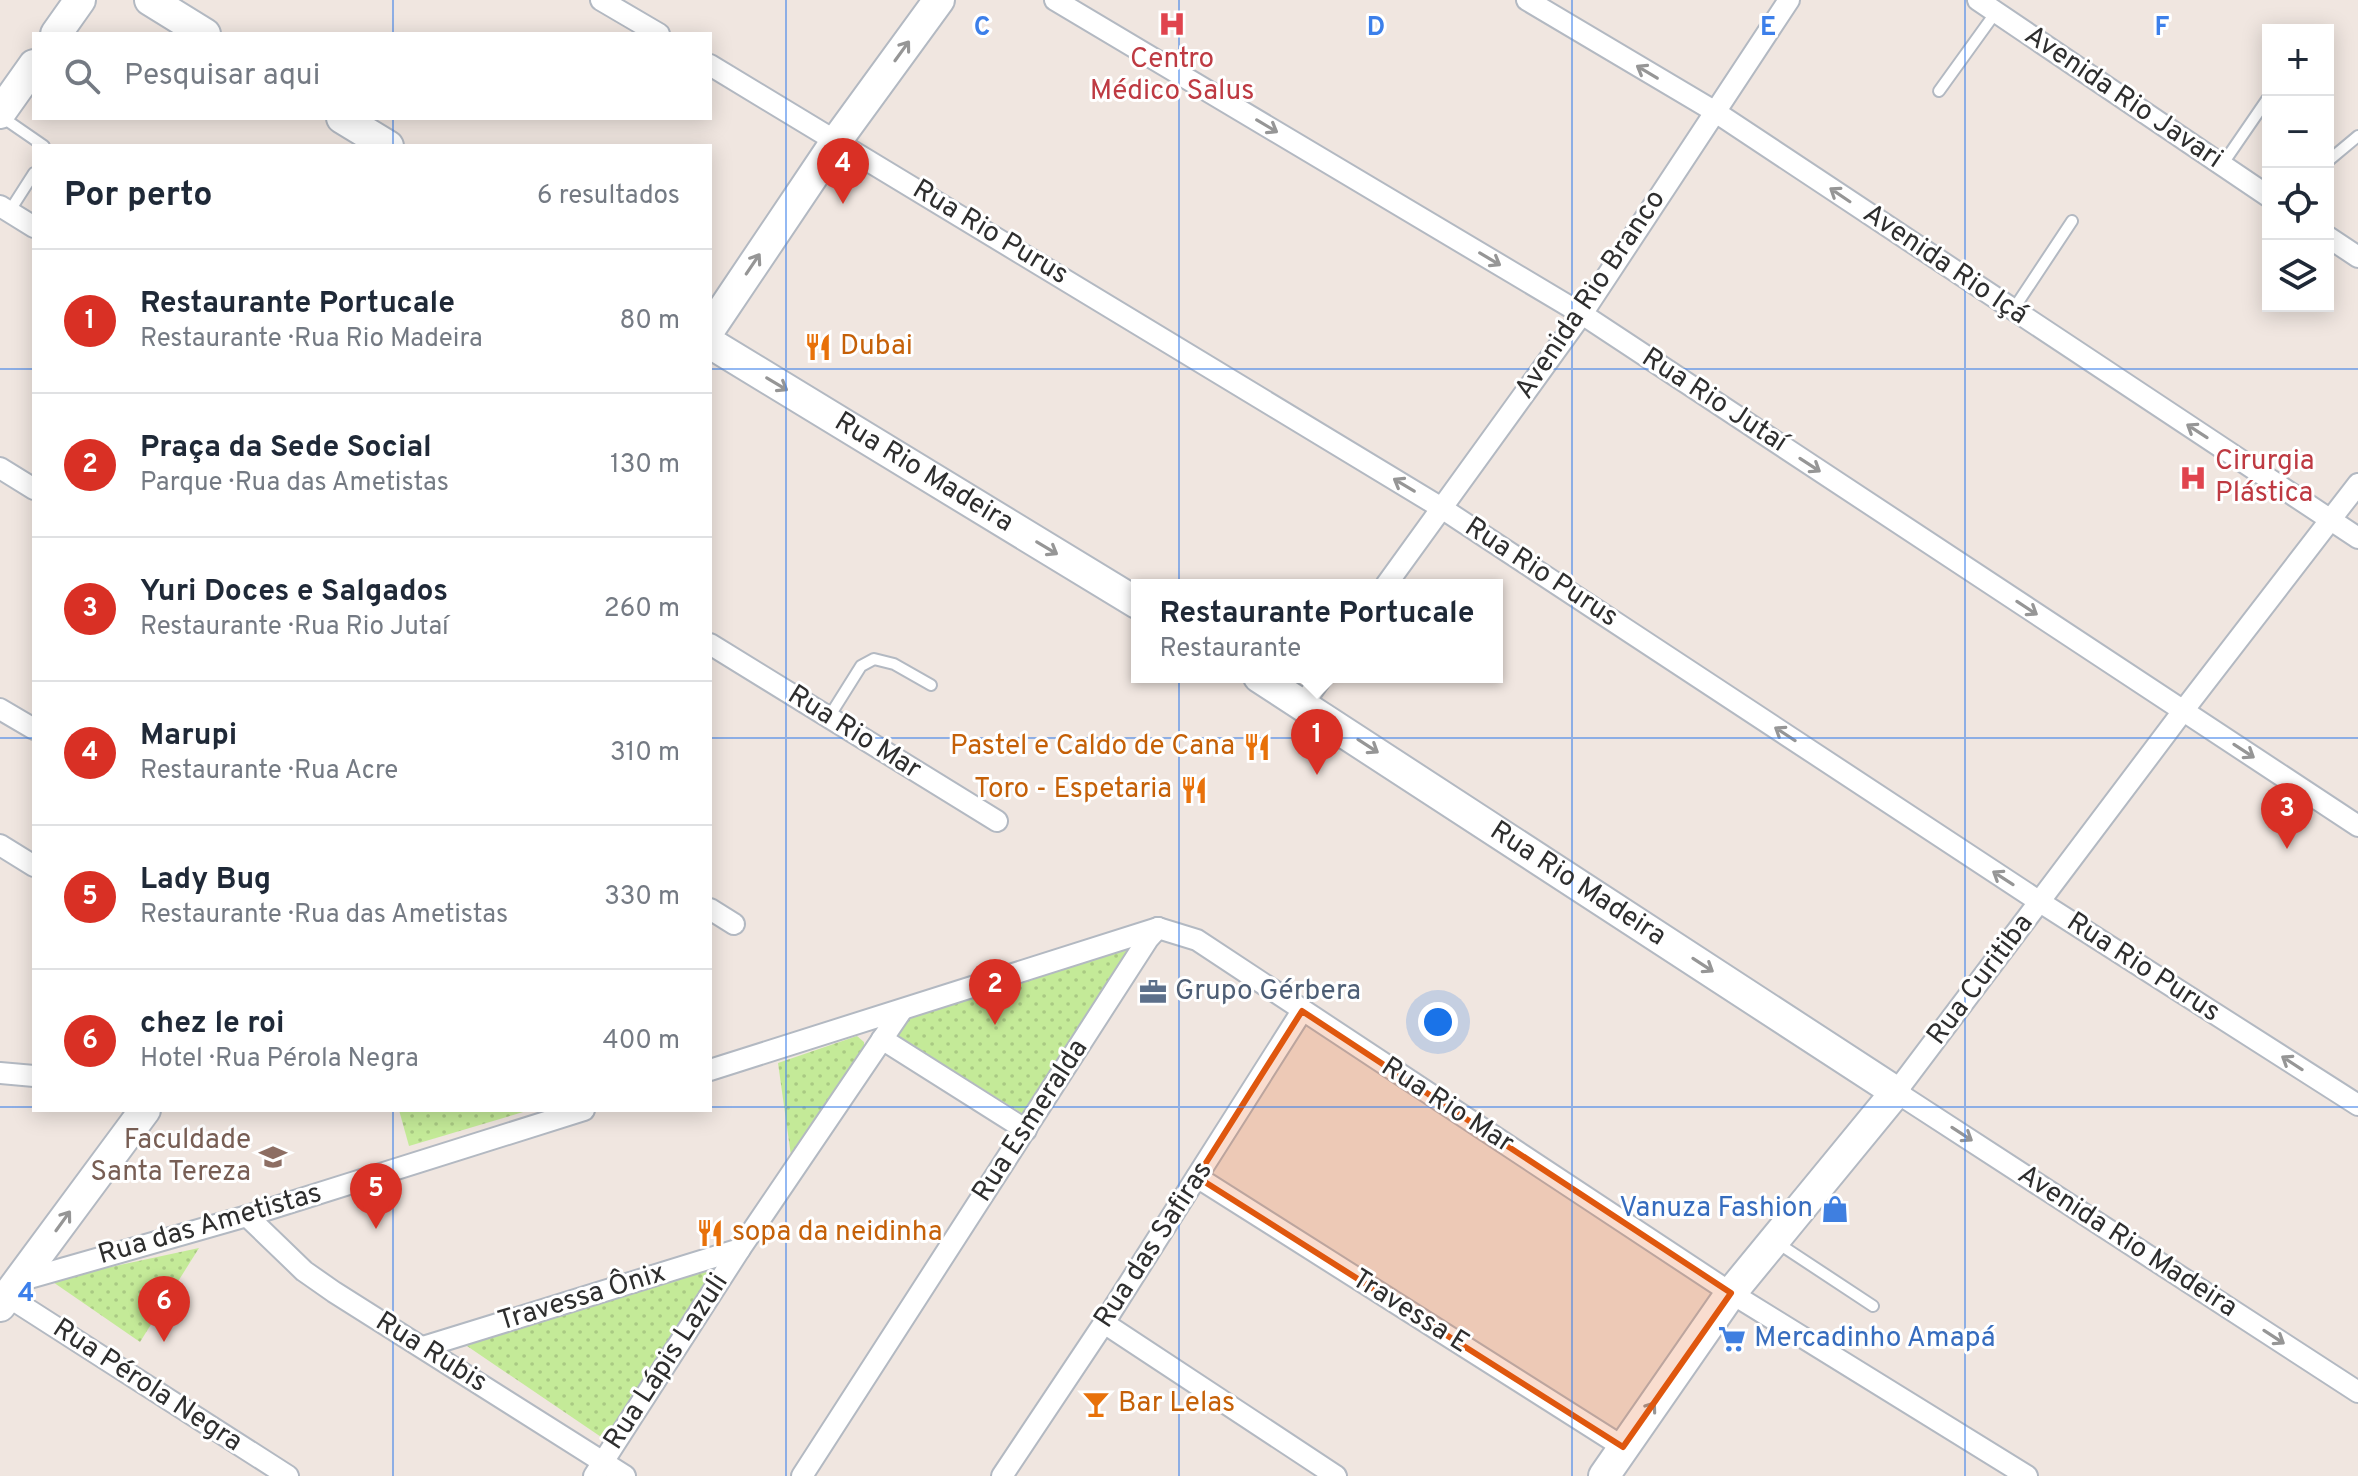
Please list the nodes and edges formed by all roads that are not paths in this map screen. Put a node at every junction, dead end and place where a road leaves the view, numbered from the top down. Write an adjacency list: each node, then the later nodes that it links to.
1 (80, 0): 9 (street)
2 (150, 0): 10 (street)
3 (601, 0): 11 (street)
4 (939, 0): 20 (street, one-way to 4)
5 (1055, 0): 33 (street, Rua Rio Jutaí, one-way to 33)
6 (1527, 0): 16 (street, Avenida Rio Içá, one-way to 6)
7 (1789, 0): 16 (street, Avenida Rio Branco)
8 (1987, 6): 14 (lane); 24 (street, Avenida Rio Javari)
9 (57, 32)
10 (202, 32)
11 (656, 32)
12 (712, 66): 20 (street, Rua Rio Purus)
13 (32, 68): 17 (street)
14 (1939, 91)
15 (2262, 107): 24 (lane)
16 (1714, 111): 32 (street, Avenida Rio Içá, one-way to 16); 33 (street, Avenida Rio Branco)
17 (0, 114): 21 (lane)
18 (345, 120): 22 (street)
19 (2358, 136): 23 (lane)
20 (837, 140): 34 (street, one-way to 20); 39 (street, Rua Rio Purus, one-way to 20)
21 (41, 144)
22 (385, 144)
23 (2334, 156)
24 (2222, 165): 26 (street, Avenida Rio Javari)
25 (32, 175): 27 (lane)
26 (2262, 192)
27 (4, 209): 29 (street)
28 (2072, 221): 32 (lane)
29 (32, 226)
30 (2332, 240): 31 (street)
31 (2358, 257)
32 (2013, 310): 40 (street, Avenida Rio Içá, one-way to 32)
33 (1582, 314): 39 (street, Avenida Rio Branco); 50 (street, Rua Rio Jutaí, one-way to 50)
34 (712, 326)
35 (712, 344): 43 (street, Rua Rio Madeira, one-way to 43)
36 (0, 468): 38 (street)
37 (2358, 484): 40 (street, Rua Curitiba)
38 (32, 488)
39 (1440, 507): 42 (street, Avenida Rio Branco); 57 (street, Rua Rio Purus, one-way to 39)
40 (2332, 521): 41 (street, Avenida Rio Içá); 50 (street, Rua Curitiba)
41 (2358, 538)
42 (1390, 579)
43 (1131, 599)
44 (712, 645): 51 (street, Rua Rio Mar)
45 (1269, 683): 48 (street, Rua Rio Madeira)
46 (1318, 683): 48 (street)
47 (931, 685): 51 (lane)
48 (1303, 704): 67 (street, Rua Rio Madeira, one-way to 67)
49 (0, 709): 52 (street)
50 (2183, 711): 54 (street, Rua Rio Jutaí, one-way to 54); 57 (street, Rua Curitiba)
51 (829, 717): 53 (street, Rua Rio Mar)
52 (32, 728)
53 (997, 821)
54 (2358, 826)
55 (0, 845): 56 (street)
56 (32, 865)
57 (2040, 902): 67 (street, Rua Curitiba); 68 (street, Rua Rio Purus, one-way to 57)
58 (712, 910): 59 (street)
59 (734, 924)
60 (1158, 928): 61 (street); 62 (street, Rua Rio Mar); 71 (street, Rua Esmeralda)
61 (902, 1010): 63 (street, Rua Lápis Lazuli); 64 (street)
62 (1302, 1011): 72 (street, Rua das Safiras); 76 (street, Rua Rio Mar)
63 (882, 1039): 71 (street); 75 (street, Rua Lápis Lazuli)
64 (712, 1069)
65 (0, 1073): 66 (street)
66 (32, 1076)
67 (1896, 1092): 74 (street, Rua Curitiba); 81 (street, Avenida Rio Madeira, one-way to 81)
68 (2358, 1105)
69 (144, 1112): 77 (street, one-way to 69)
70 (578, 1112): 73 (street, Rua das Ametistas)
71 (1026, 1130): 87 (street, Rua Esmeralda)
72 (1197, 1177): 79 (street, Rua das Safiras); 82 (street, Travessa E)
73 (247, 1216): 77 (street, Rua das Ametistas); 80 (street, Rua Rubis)
74 (1774, 1241): 76 (street, Rua Curitiba); 78 (lane)
75 (740, 1249): 80 (street, Travessa Ônix); 83 (street, Rua Lápis Lazuli)
76 (1731, 1293): 82 (street, Rua Curitiba, one-way to 76); 89 (street, Rua Rio Mar)
77 (9, 1294): 85 (street, Rua Pérola Negra)
78 (1873, 1306)
79 (1104, 1323): 84 (street, Rua das Safiras); 88 (street)
80 (423, 1347): 83 (street, Rua Rubis)
81 (2358, 1392)
82 (1612, 1467)
83 (598, 1469): 86 (street, Rua Rubis)
84 (1009, 1474)
85 (288, 1476)
86 (625, 1476)
87 (802, 1476)
88 (1336, 1476)
89 (2027, 1476)

